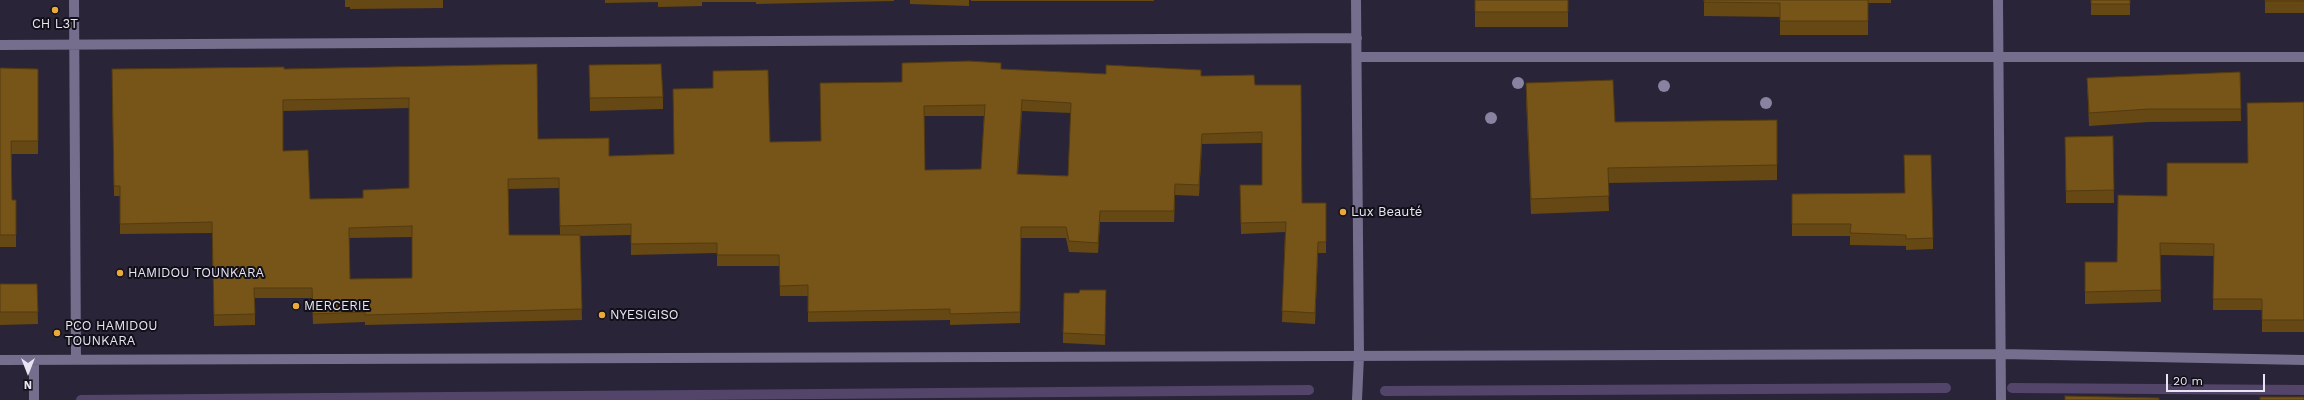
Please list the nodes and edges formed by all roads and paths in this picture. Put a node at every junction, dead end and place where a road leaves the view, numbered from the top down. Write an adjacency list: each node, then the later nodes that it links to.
1 (74, 0): 5 (street)
2 (1356, 0): 4 (street)
3 (1998, 0): 8 (street)
4 (1357, 38): 5 (street); 7 (street)
5 (74, 44): 6 (street); 14 (street)
6 (0, 45)
7 (1357, 56): 8 (street); 11 (street)
8 (1998, 56): 9 (street); 10 (street)
9 (2304, 57)
10 (2001, 354): 11 (street); 15 (street); 18 (street)
11 (1359, 356): 14 (street); 17 (street)
12 (0, 360): 13 (street)
13 (34, 360): 14 (street); 16 (street)
14 (76, 360)
15 (2304, 360)
16 (34, 400)
17 (1357, 400)
18 (2001, 400)

